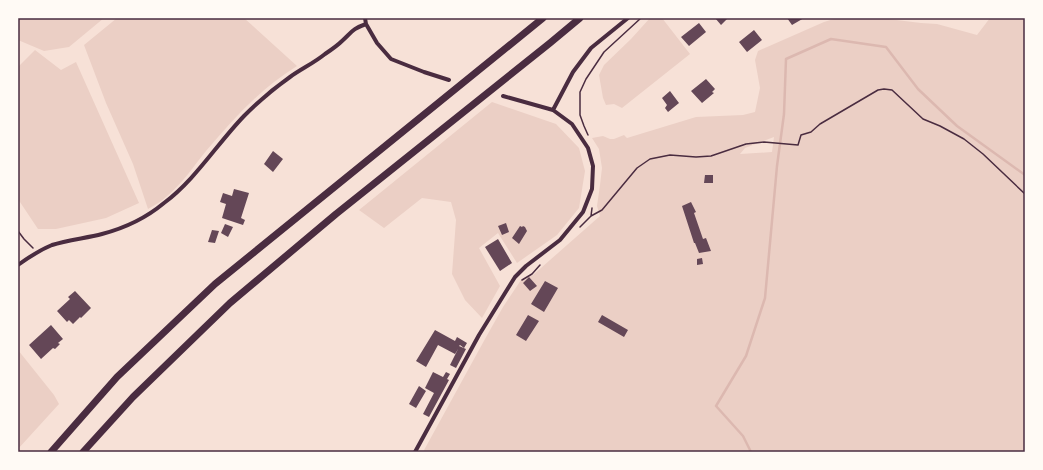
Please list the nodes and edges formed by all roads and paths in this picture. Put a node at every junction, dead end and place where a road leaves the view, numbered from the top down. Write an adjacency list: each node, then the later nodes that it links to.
1 (365, 18): 6 (street)
2 (543, 18): 20 (highway)
3 (580, 18): 21 (highway)
4 (628, 18): 9 (street)
5 (641, 18): 10 (path)
6 (366, 24): 7 (street); 16 (street)
7 (449, 80)
8 (502, 96): 9 (street)
9 (553, 110): 22 (street)
10 (590, 138)
11 (1025, 194): 13 (path)
12 (593, 203): 13 (path)
13 (591, 216): 15 (path)
14 (18, 231): 16 (path)
15 (576, 231)
16 (38, 252): 18 (street)
17 (542, 262): 19 (path)
18 (18, 264)
19 (522, 280)
20 (51, 452)
21 (83, 452)
22 (415, 452)

